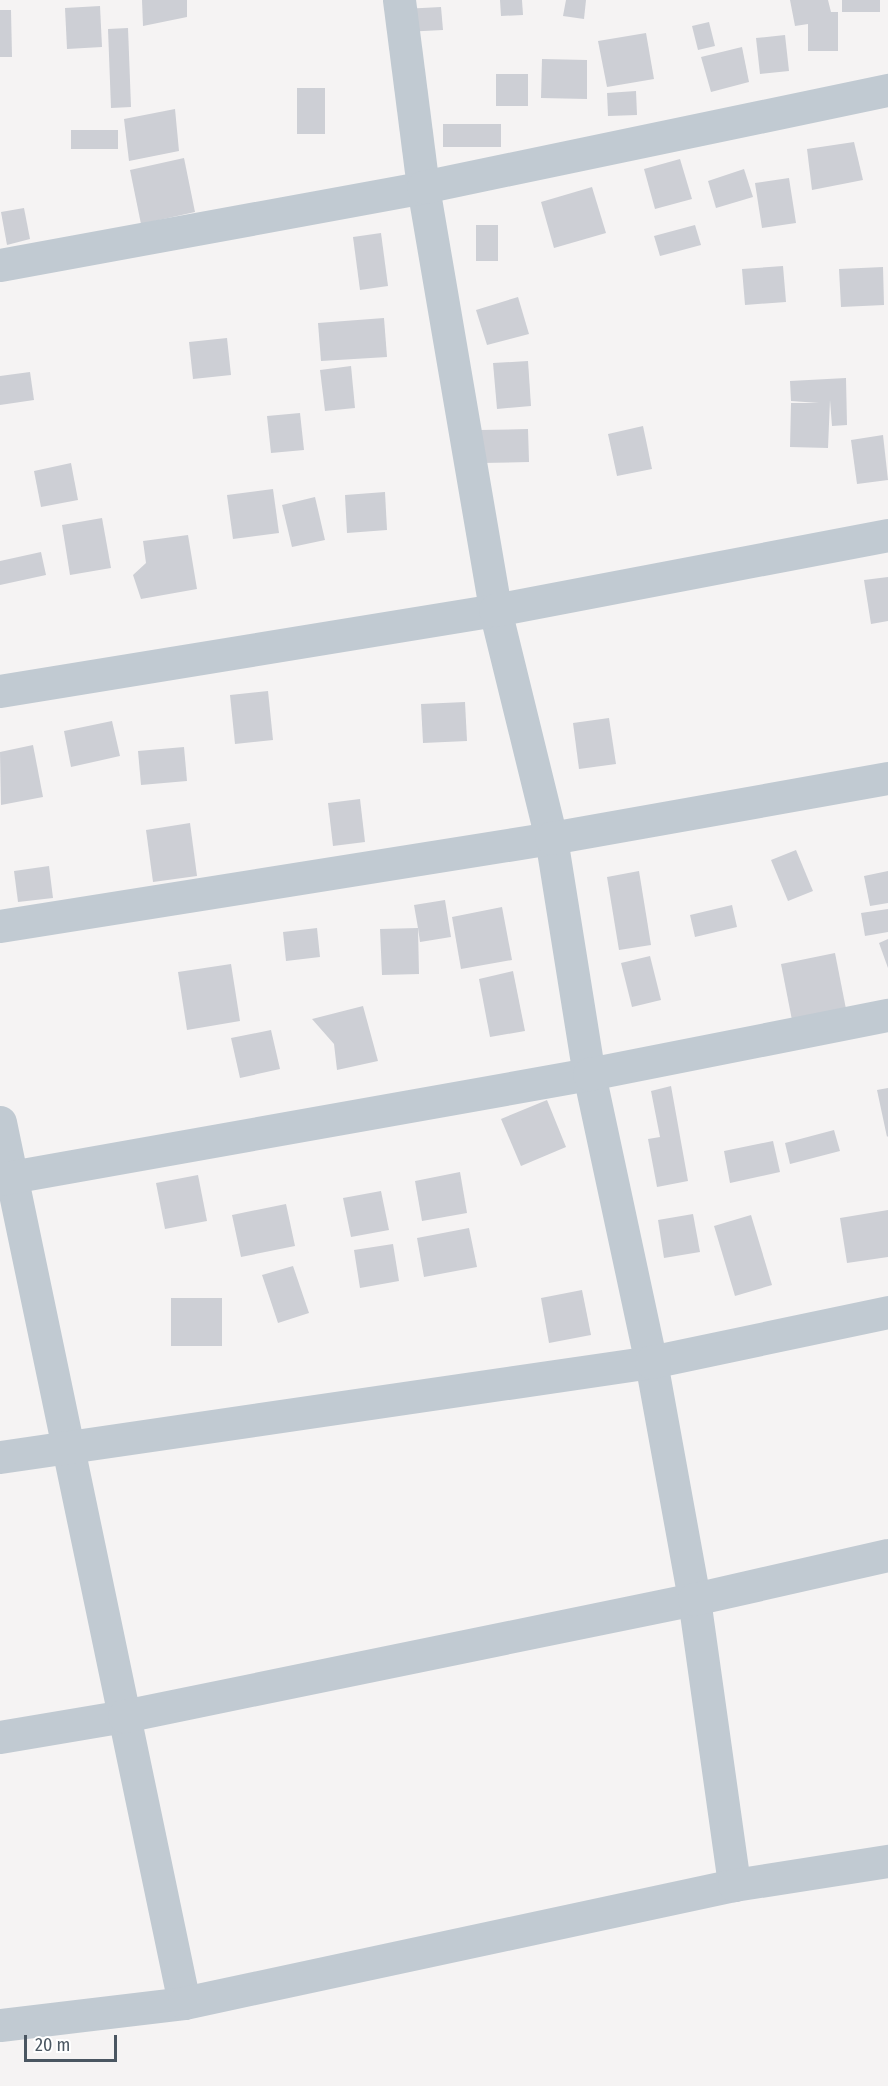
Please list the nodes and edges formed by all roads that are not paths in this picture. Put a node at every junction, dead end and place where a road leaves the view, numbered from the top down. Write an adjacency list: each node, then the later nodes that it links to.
1 (399, 0): 3 (street)
2 (888, 90): 3 (street)
3 (423, 187): 4 (street); 6 (street)
4 (0, 265)
5 (888, 535): 6 (street)
6 (495, 610): 7 (street); 9 (street)
7 (0, 691)
8 (888, 778): 9 (street)
9 (551, 838): 10 (street); 12 (street)
10 (0, 926)
11 (888, 1015): 12 (street)
12 (589, 1074): 14 (street); 16 (street)
13 (0, 1122): 14 (street)
14 (6, 1178): 17 (street)
15 (888, 1312): 16 (street)
16 (651, 1362): 17 (street); 20 (street)
17 (67, 1444): 18 (street); 21 (street)
18 (0, 1457)
19 (888, 1555): 20 (street)
20 (694, 1599): 21 (street); 24 (street)
21 (124, 1716): 22 (street); 25 (street)
22 (0, 1737)
23 (888, 1861): 24 (street)
24 (734, 1885): 25 (street)
25 (184, 2003): 26 (street)
26 (0, 2025)

